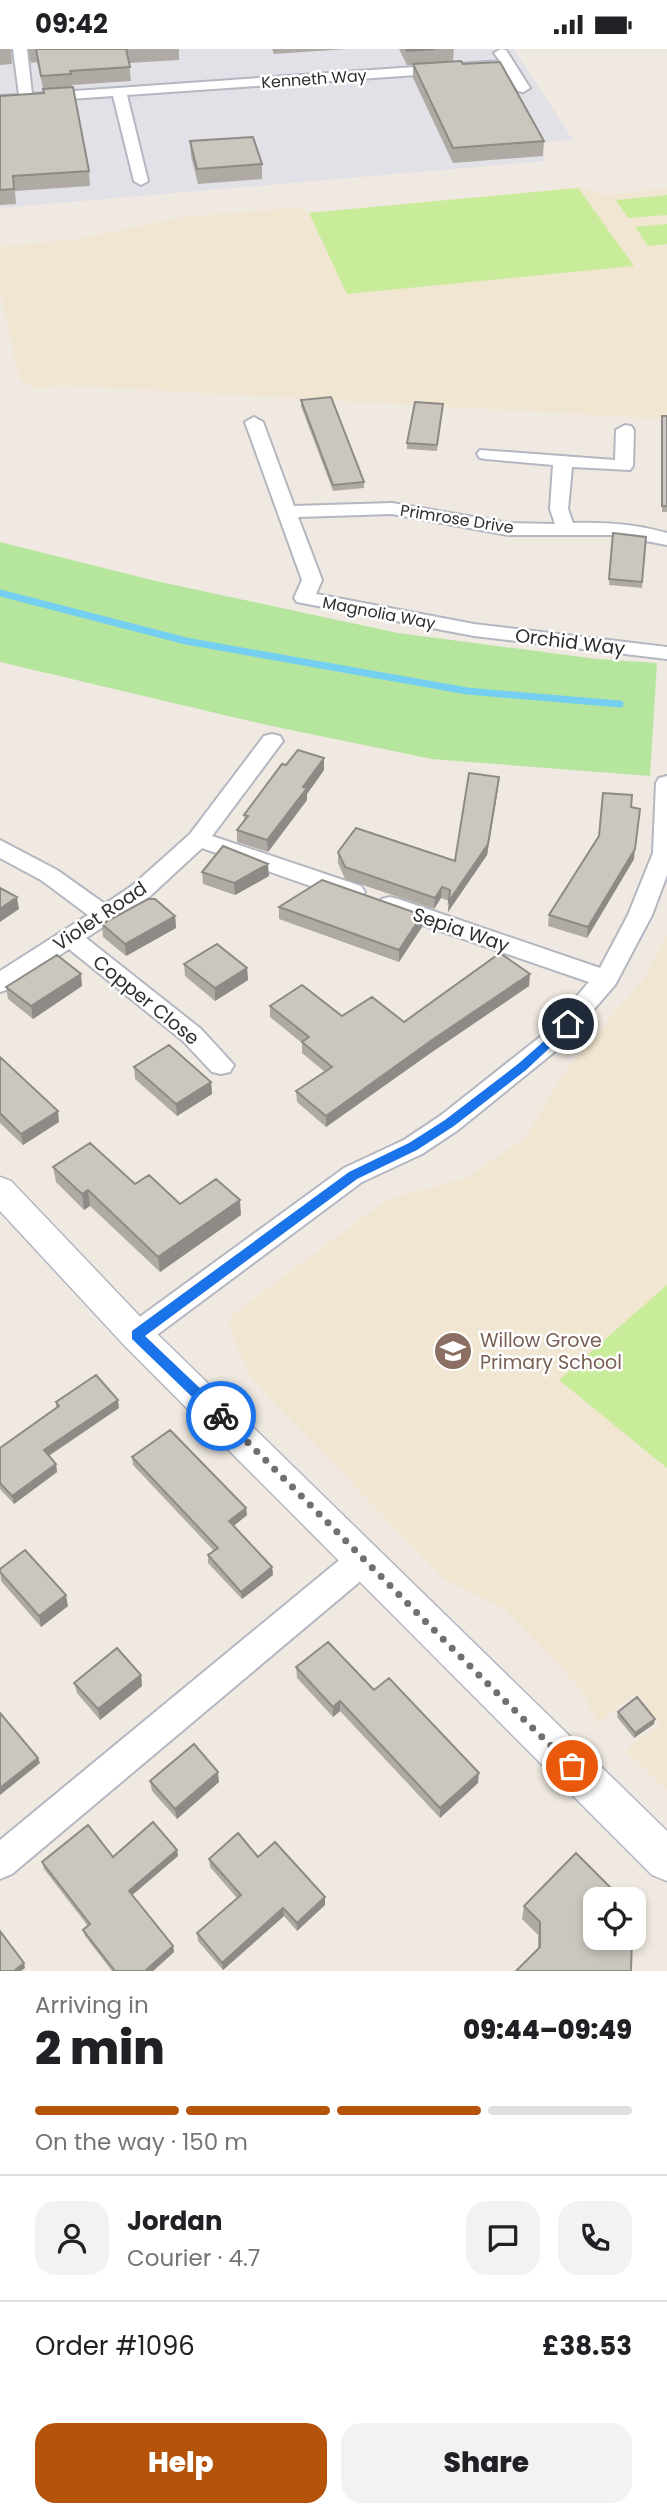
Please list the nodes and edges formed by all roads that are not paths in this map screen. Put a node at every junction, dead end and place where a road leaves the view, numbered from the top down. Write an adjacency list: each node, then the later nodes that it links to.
1 (20, 49): 6 (street)
2 (498, 49): 3 (street)
3 (508, 65): 4 (street); 5 (street, Kenneth Way)
4 (523, 88)
5 (119, 93): 6 (street, Kenneth Way); 8 (street)
6 (26, 99): 7 (street, Kenneth Way)
7 (0, 100)
8 (141, 181)
9 (254, 422): 13 (street, Magnolia Way)
10 (625, 430): 12 (street)
11 (486, 454): 12 (street)
12 (563, 460): 14 (street)
13 (289, 512): 14 (street, Primrose Drive); 16 (street, Magnolia Way)
14 (566, 529): 15 (street, Primrose Drive)
15 (667, 539)
16 (474, 630): 17 (street, Orchid Way)
17 (667, 653)
18 (272, 741): 20 (street, Violet Road)
19 (667, 783): 24 (street)
20 (198, 839): 22 (street, Violet Road); 24 (street, Sepia Way)
21 (0, 848): 22 (street)
22 (104, 915): 23 (street, Violet Road)
23 (69, 937): 25 (street, Violet Road); 26 (street, Copper Close)
24 (606, 979): 28 (street)
25 (0, 983)
26 (221, 1065)
27 (0, 1190): 28 (street)
28 (136, 1335): 29 (street)
29 (365, 1558): 30 (street); 31 (street)
30 (667, 1860)
31 (0, 1862)

